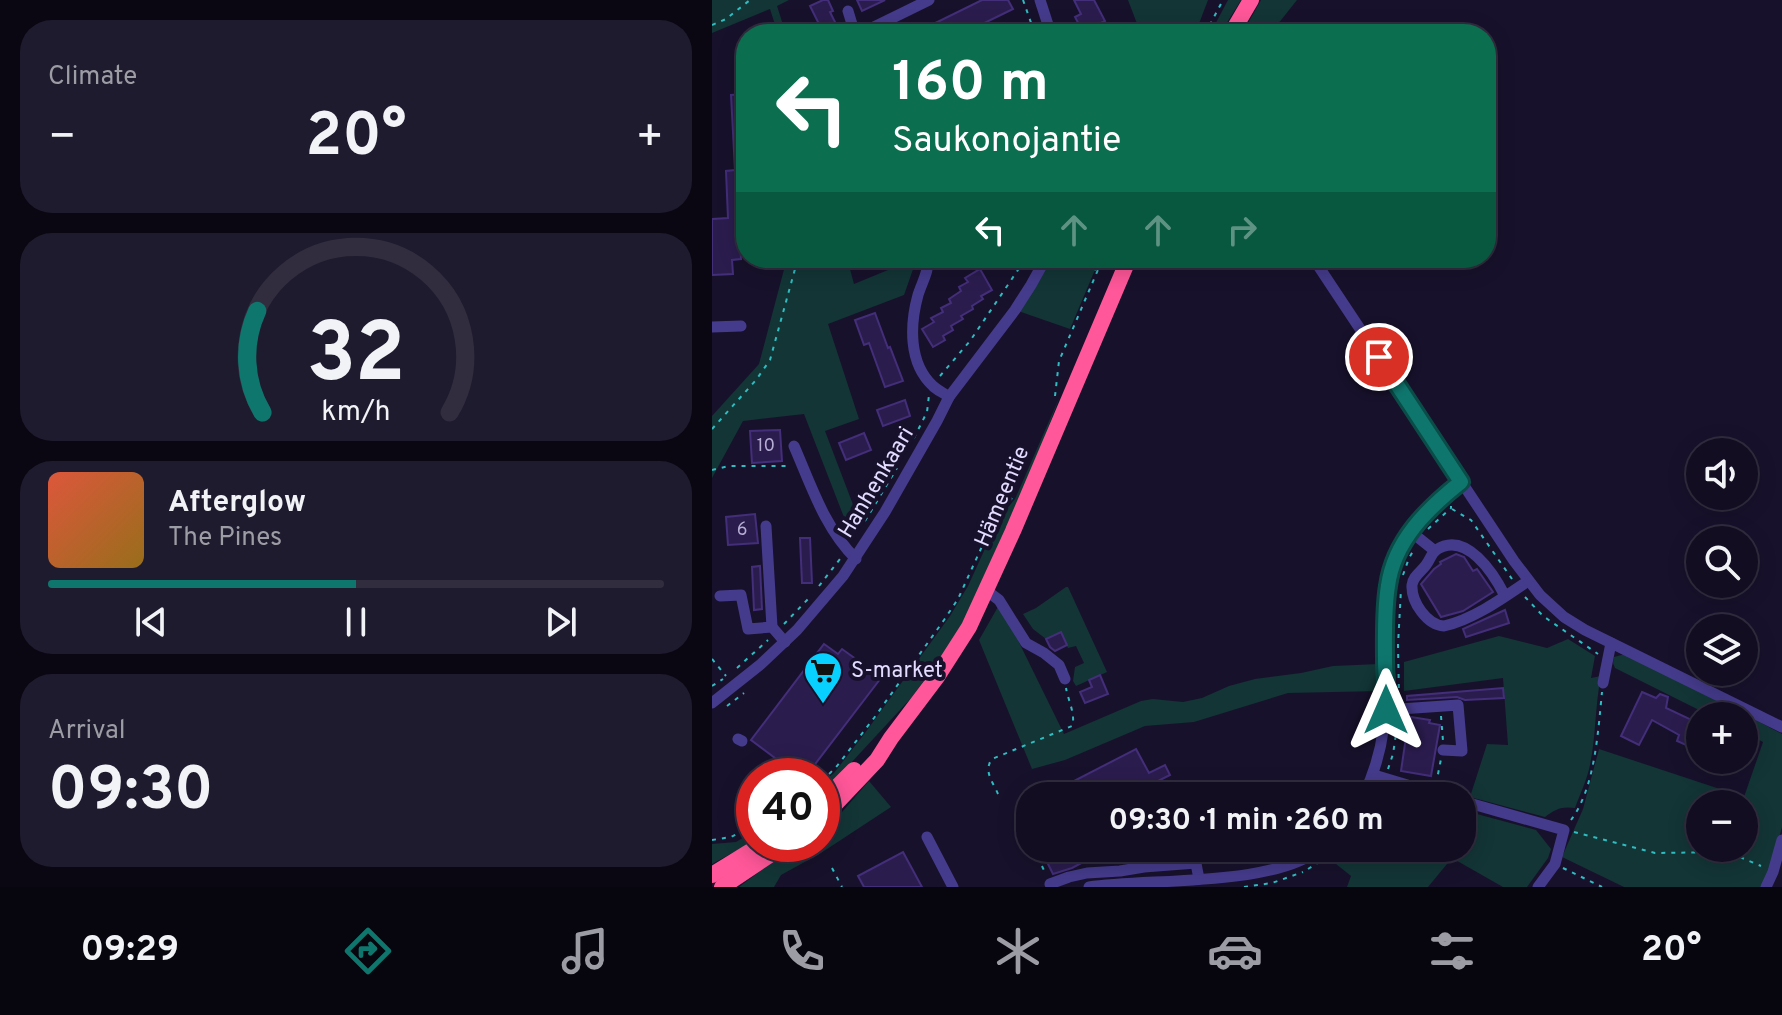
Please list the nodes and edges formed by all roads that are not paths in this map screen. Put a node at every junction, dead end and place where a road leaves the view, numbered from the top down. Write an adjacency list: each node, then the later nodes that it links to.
1 (929, 0): 6 (street)
2 (1040, 0): 7 (street)
3 (1251, 0): 8 (highway)
4 (848, 11): 5 (street)
5 (852, 24)
6 (880, 24)
7 (1048, 24)
8 (1237, 24)
9 (929, 268): 15 (street)
10 (1040, 268): 15 (street, Hanhenkaari)
11 (1125, 268): 23 (highway, Hämeentie)
12 (1320, 268): 17 (street)
13 (741, 326): 14 (street)
14 (712, 327)
15 (949, 397): 21 (street, Hanhenkaari)
16 (794, 446): 21 (street)
17 (1461, 482): 19 (street); 22 (street)
18 (766, 526): 26 (street)
19 (1415, 535): 20 (street); 31 (street)
20 (1435, 551): 25 (street); 25 (street)
21 (856, 559): 26 (street, Hanhenkaari)
22 (1528, 581): 25 (street); 27 (street)
23 (987, 591): 28 (street); 33 (highway, Hämeentie)
24 (720, 596): 26 (street)
25 (1505, 596)
26 (778, 634): 30 (street, Hanhenkaari)
27 (1611, 643): 29 (street); 32 (street)
28 (1065, 679)
29 (1603, 683)
30 (712, 703)
31 (1386, 710): 34 (street); 35 (street)
32 (1782, 727)
33 (891, 738): 38 (highway, Hämeentie); 39 (highway, Hämeentie)
34 (1443, 750)
35 (1379, 777): 36 (street); 37 (street)
36 (1375, 782)
37 (1396, 782)
38 (840, 784)
39 (840, 799)
40 (1476, 805): 53 (street)
41 (927, 837): 51 (street)
42 (1782, 840): 54 (street)
43 (736, 860): 47 (highway)
44 (759, 862): 50 (highway)
45 (1296, 862): 48 (street)
46 (1196, 863): 48 (street); 49 (street)
47 (712, 875)
48 (1199, 879): 52 (street)
49 (1050, 884)
50 (722, 887)
51 (953, 887)
52 (1089, 887)
53 (1538, 887)
54 (1766, 887)

